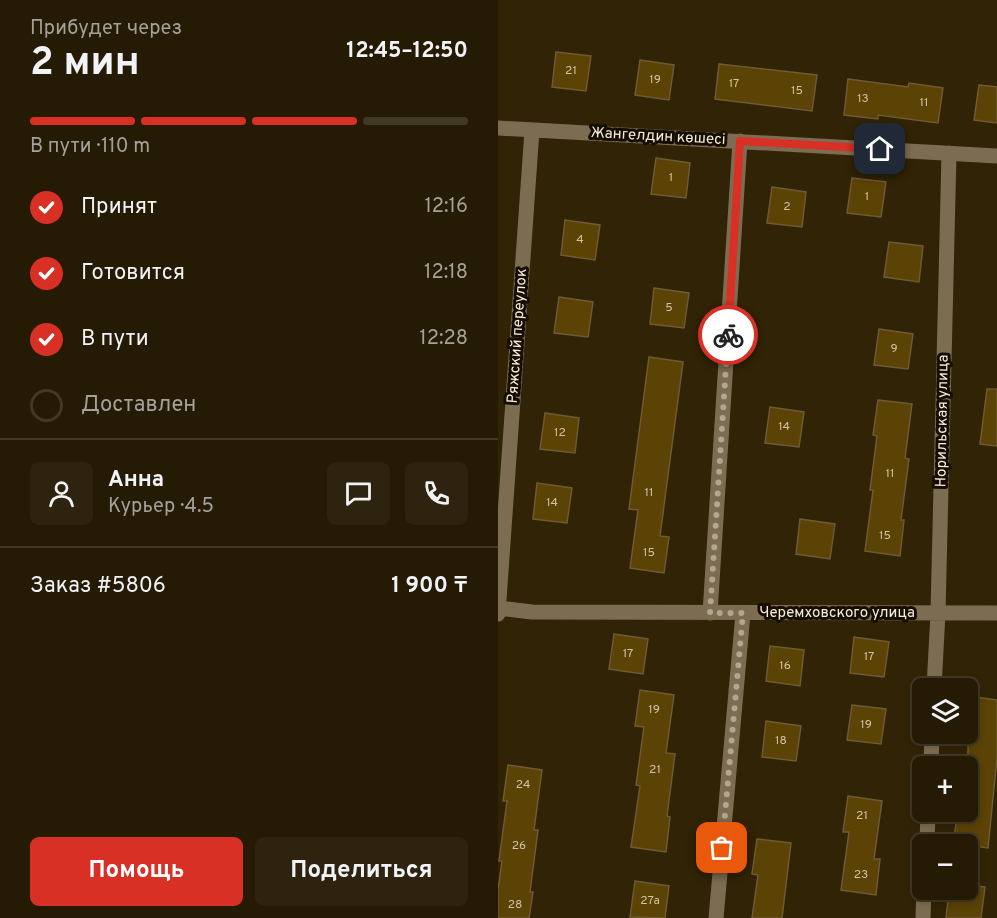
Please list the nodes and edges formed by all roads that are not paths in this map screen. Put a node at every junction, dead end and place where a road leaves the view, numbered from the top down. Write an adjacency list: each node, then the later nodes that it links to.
1 (498, 128): 2 (street, Жангелдин көшесі)
2 (532, 130): 3 (street, Жангелдин көшесі); 6 (street, Ряжский переулок)
3 (740, 141): 4 (street, Жангелдин көшесі); 7 (street)
4 (949, 153): 5 (street, Жангелдин көшесі); 9 (street, Норильская улица)
5 (997, 156)
6 (498, 608): 7 (street, Черемховского улица); 11 (street, Ряжский переулок)
7 (710, 613): 8 (street, Черемховского улица)
8 (743, 613): 9 (street, Черемховского улица); 14 (street)
9 (938, 613): 10 (street, Черемховского улица); 12 (street, Норильская улица)
10 (997, 613)
11 (498, 614)
12 (935, 678)
13 (924, 900): 15 (street)
14 (716, 918)
15 (923, 918)

